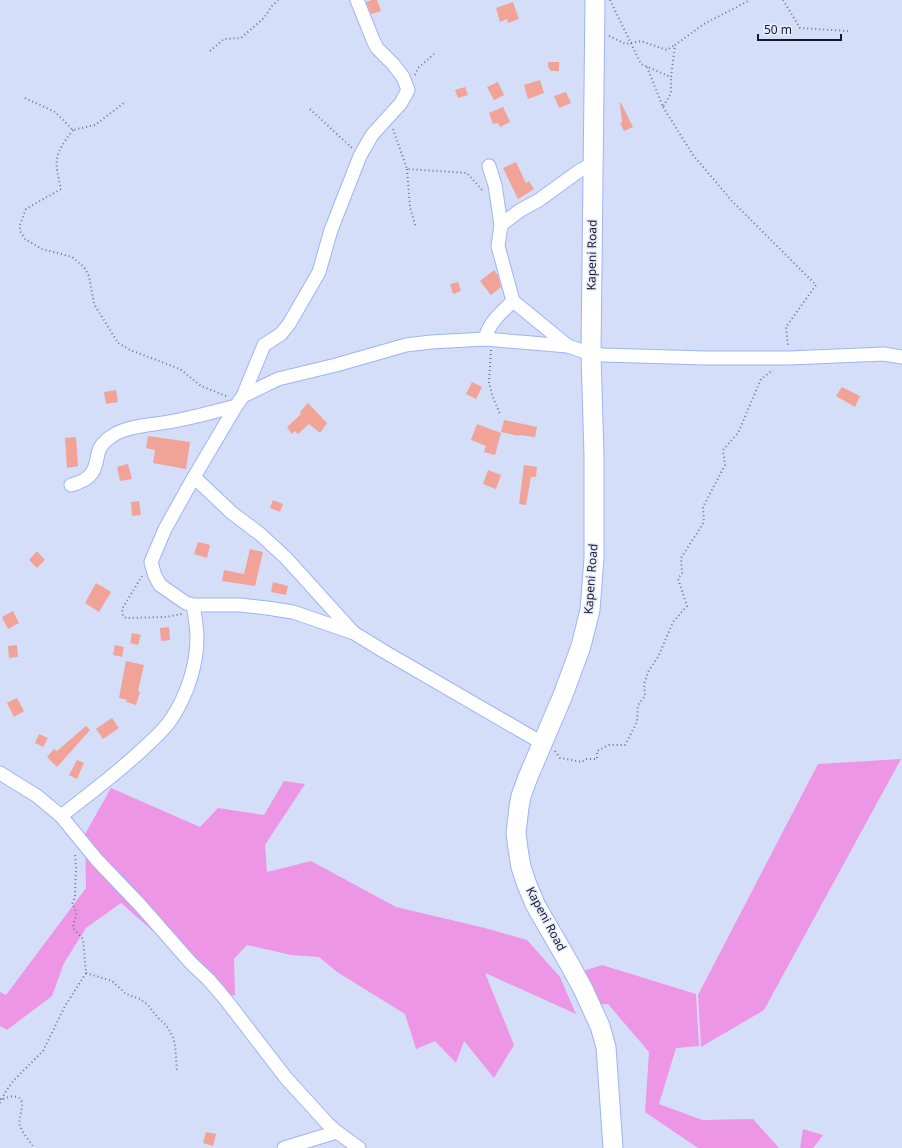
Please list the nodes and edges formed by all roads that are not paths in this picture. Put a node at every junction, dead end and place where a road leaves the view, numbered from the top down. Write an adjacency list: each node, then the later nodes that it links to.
1 (357, 0): 11 (street)
2 (595, 0): 3 (main road, Kapeni Road)
3 (594, 163): 5 (street); 9 (main road, Kapeni Road)
4 (489, 166): 5 (street)
5 (501, 225): 6 (street)
6 (513, 301): 7 (street); 8 (street)
7 (488, 339): 8 (street); 11 (street)
8 (568, 346): 9 (street)
9 (591, 354): 10 (street); 16 (main road, Kapeni Road)
10 (902, 357)
11 (240, 401): 12 (street); 13 (street)
12 (194, 477): 14 (street); 15 (street)
13 (71, 485)
14 (191, 605): 15 (street); 18 (street)
15 (354, 633): 16 (street)
16 (542, 743): 22 (main road, Kapeni Road)
17 (0, 772): 18 (street)
18 (61, 816): 19 (street)
19 (337, 1132): 20 (street); 21 (street)
20 (284, 1148)
21 (359, 1148)
22 (613, 1148)

